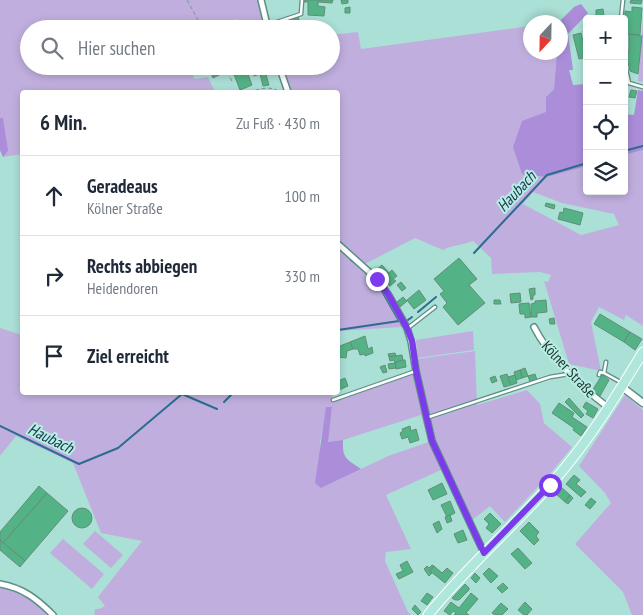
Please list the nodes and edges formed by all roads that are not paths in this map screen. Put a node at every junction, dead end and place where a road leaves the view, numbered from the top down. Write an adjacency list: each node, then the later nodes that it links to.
1 (261, 0): 5 (street)
2 (302, 0): 6 (lane)
3 (623, 0): 4 (lane)
4 (621, 15)
5 (266, 20)
6 (286, 20)
7 (282, 75): 10 (street)
8 (628, 79): 9 (lane)
9 (643, 88)
10 (287, 90)
11 (340, 246): 14 (street)
12 (435, 307): 14 (lane)
13 (534, 327): 19 (street, Kölner Straße)
14 (407, 328): 17 (street)
15 (643, 352): 21 (main road, Kölner Straße)
16 (606, 362): 18 (lane)
17 (416, 371): 22 (lane); 25 (street)
18 (604, 373): 20 (lane); 21 (lane)
19 (570, 374): 24 (street, Kölner Straße); 25 (lane)
20 (598, 375)
21 (623, 386): 23 (street); 24 (main road, Kölner Straße)
22 (333, 400)
23 (643, 402)
24 (609, 408): 26 (main road, Kölner Straße)
25 (426, 418): 26 (street)
26 (484, 553): 29 (main road, Kölner Straße)
27 (0, 584): 28 (street)
28 (54, 615)
29 (429, 615)

